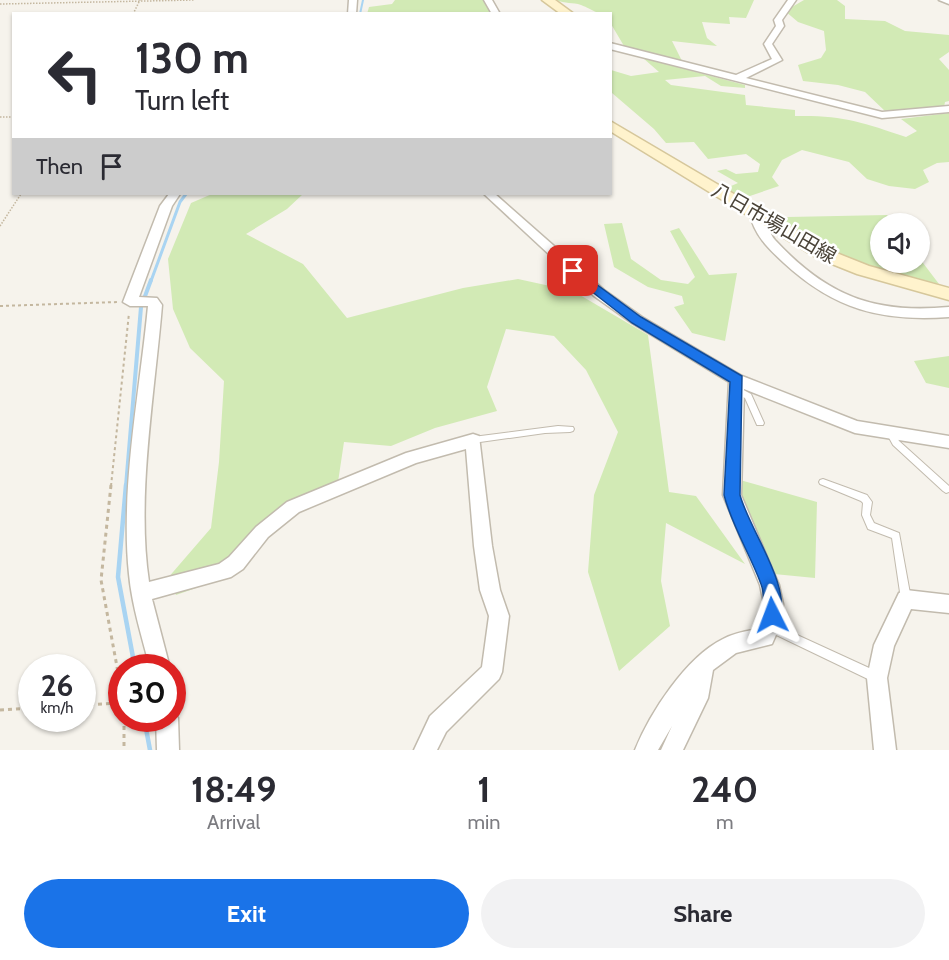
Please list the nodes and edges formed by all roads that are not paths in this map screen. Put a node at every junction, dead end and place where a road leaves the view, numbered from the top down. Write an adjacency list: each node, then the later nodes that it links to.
1 (548, 0): 5 (main road)
2 (792, 0): 7 (street)
3 (944, 0): 4 (street)
4 (949, 2)
5 (566, 12)
6 (612, 47): 7 (street)
7 (742, 81): 8 (street)
8 (949, 109)
9 (612, 126): 12 (main road, 八日市場山田線)
10 (173, 195): 23 (street)
11 (490, 195): 15 (street)
12 (756, 214): 13 (main road, 八日市場山田線); 14 (street)
13 (949, 294)
14 (949, 312)
15 (737, 384): 16 (lane); 18 (street); 26 (street)
16 (760, 423)
17 (570, 429): 19 (lane)
18 (891, 434): 20 (street); 22 (lane)
19 (473, 440): 23 (street); 32 (street)
20 (949, 442)
21 (823, 482): 24 (lane)
22 (946, 489)
23 (141, 593): 27 (street)
24 (906, 599): 25 (street); 29 (street)
25 (949, 604)
26 (771, 628): 28 (street); 29 (lane)
27 (156, 654)
28 (705, 663): 33 (street); 34 (street)
29 (877, 678): 35 (street)
30 (167, 732): 31 (street)
31 (168, 750)
32 (424, 750)
33 (646, 750)
34 (672, 750)
35 (885, 750)

